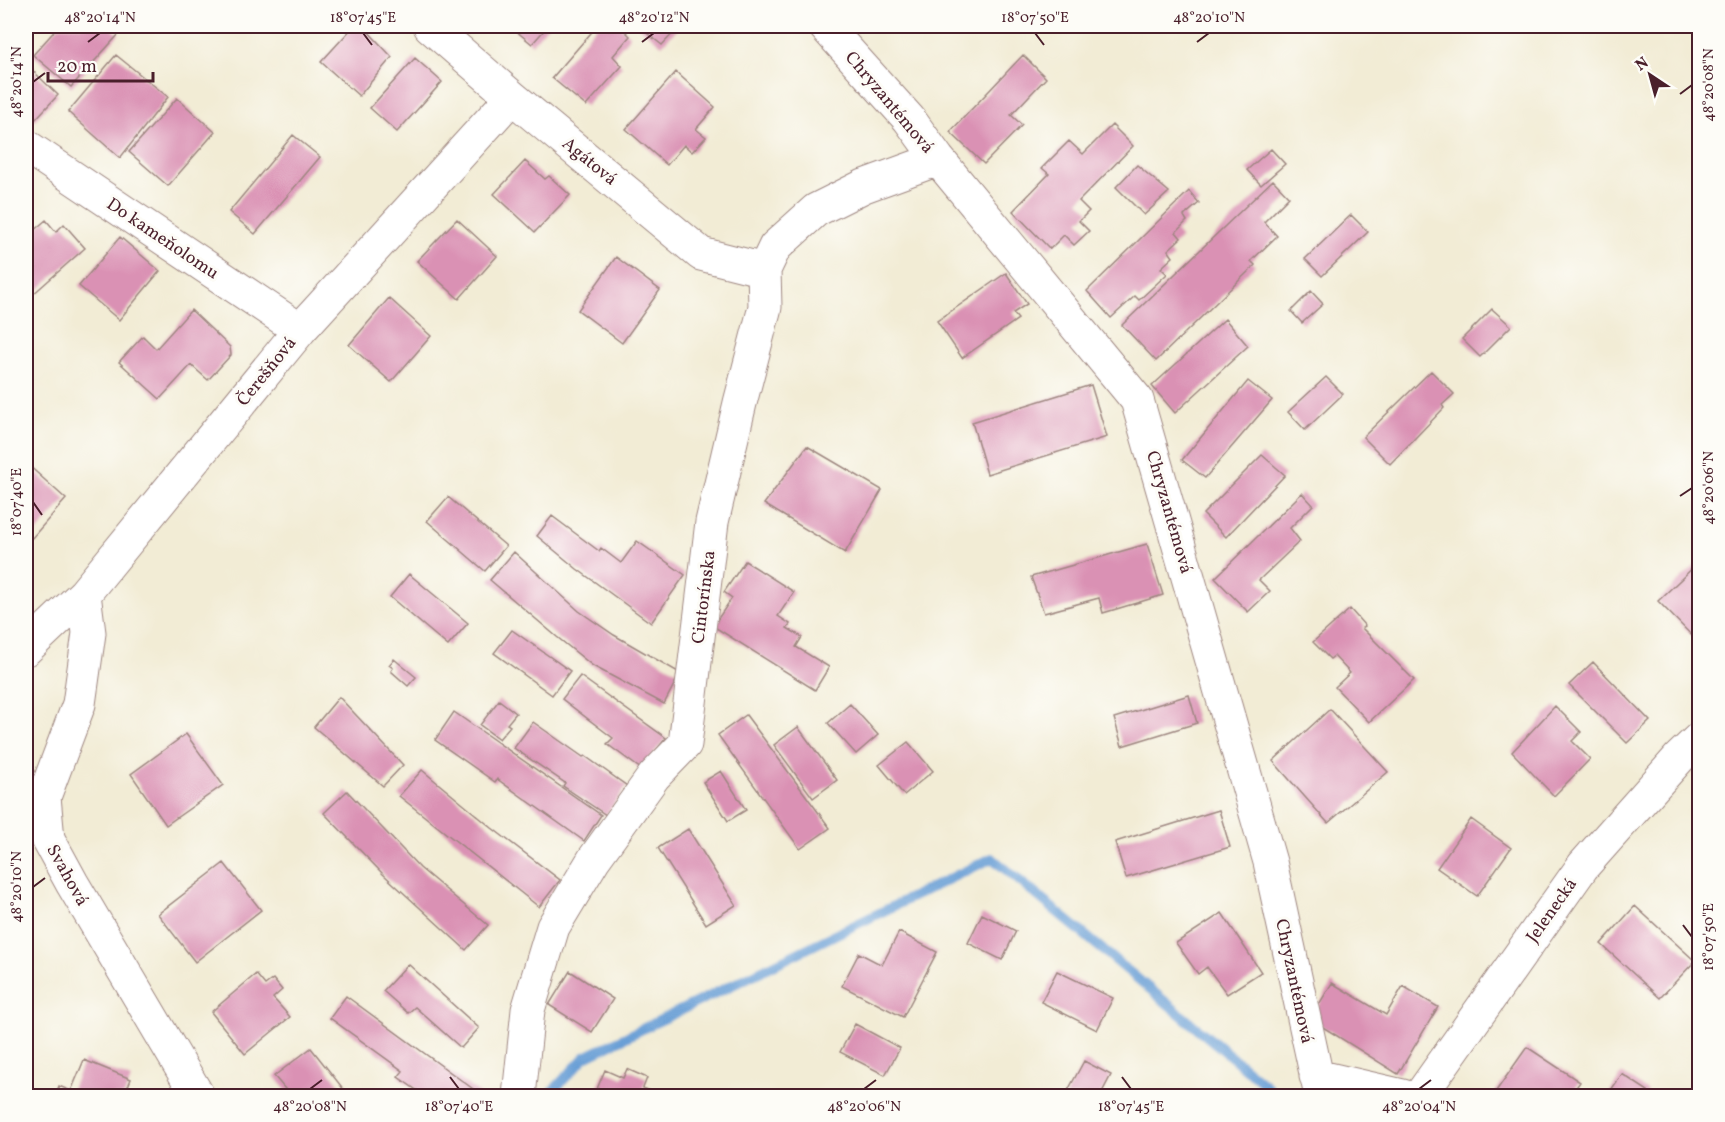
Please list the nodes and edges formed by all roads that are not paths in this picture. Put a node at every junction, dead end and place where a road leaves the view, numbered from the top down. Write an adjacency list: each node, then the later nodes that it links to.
1 (430, 26): 3 (street, Agátová)
2 (825, 26): 5 (street, Chryzantémová)
3 (512, 97): 6 (street, Agátová); 7 (street, Čerešňová)
4 (26, 146): 7 (street, Do kameňolomu)
5 (938, 159): 6 (street); 11 (street, Chryzantémová)
6 (764, 270): 13 (street, Cintorínska)
7 (300, 330): 8 (street, Čerešňová)
8 (84, 594): 9 (street, Čerešňová); 12 (street, Svahová)
9 (26, 649)
10 (1700, 738): 15 (street, Jelenecká)
11 (1318, 1086): 14 (street)
12 (198, 1096)
13 (519, 1096)
14 (1403, 1096)
15 (1420, 1096)

